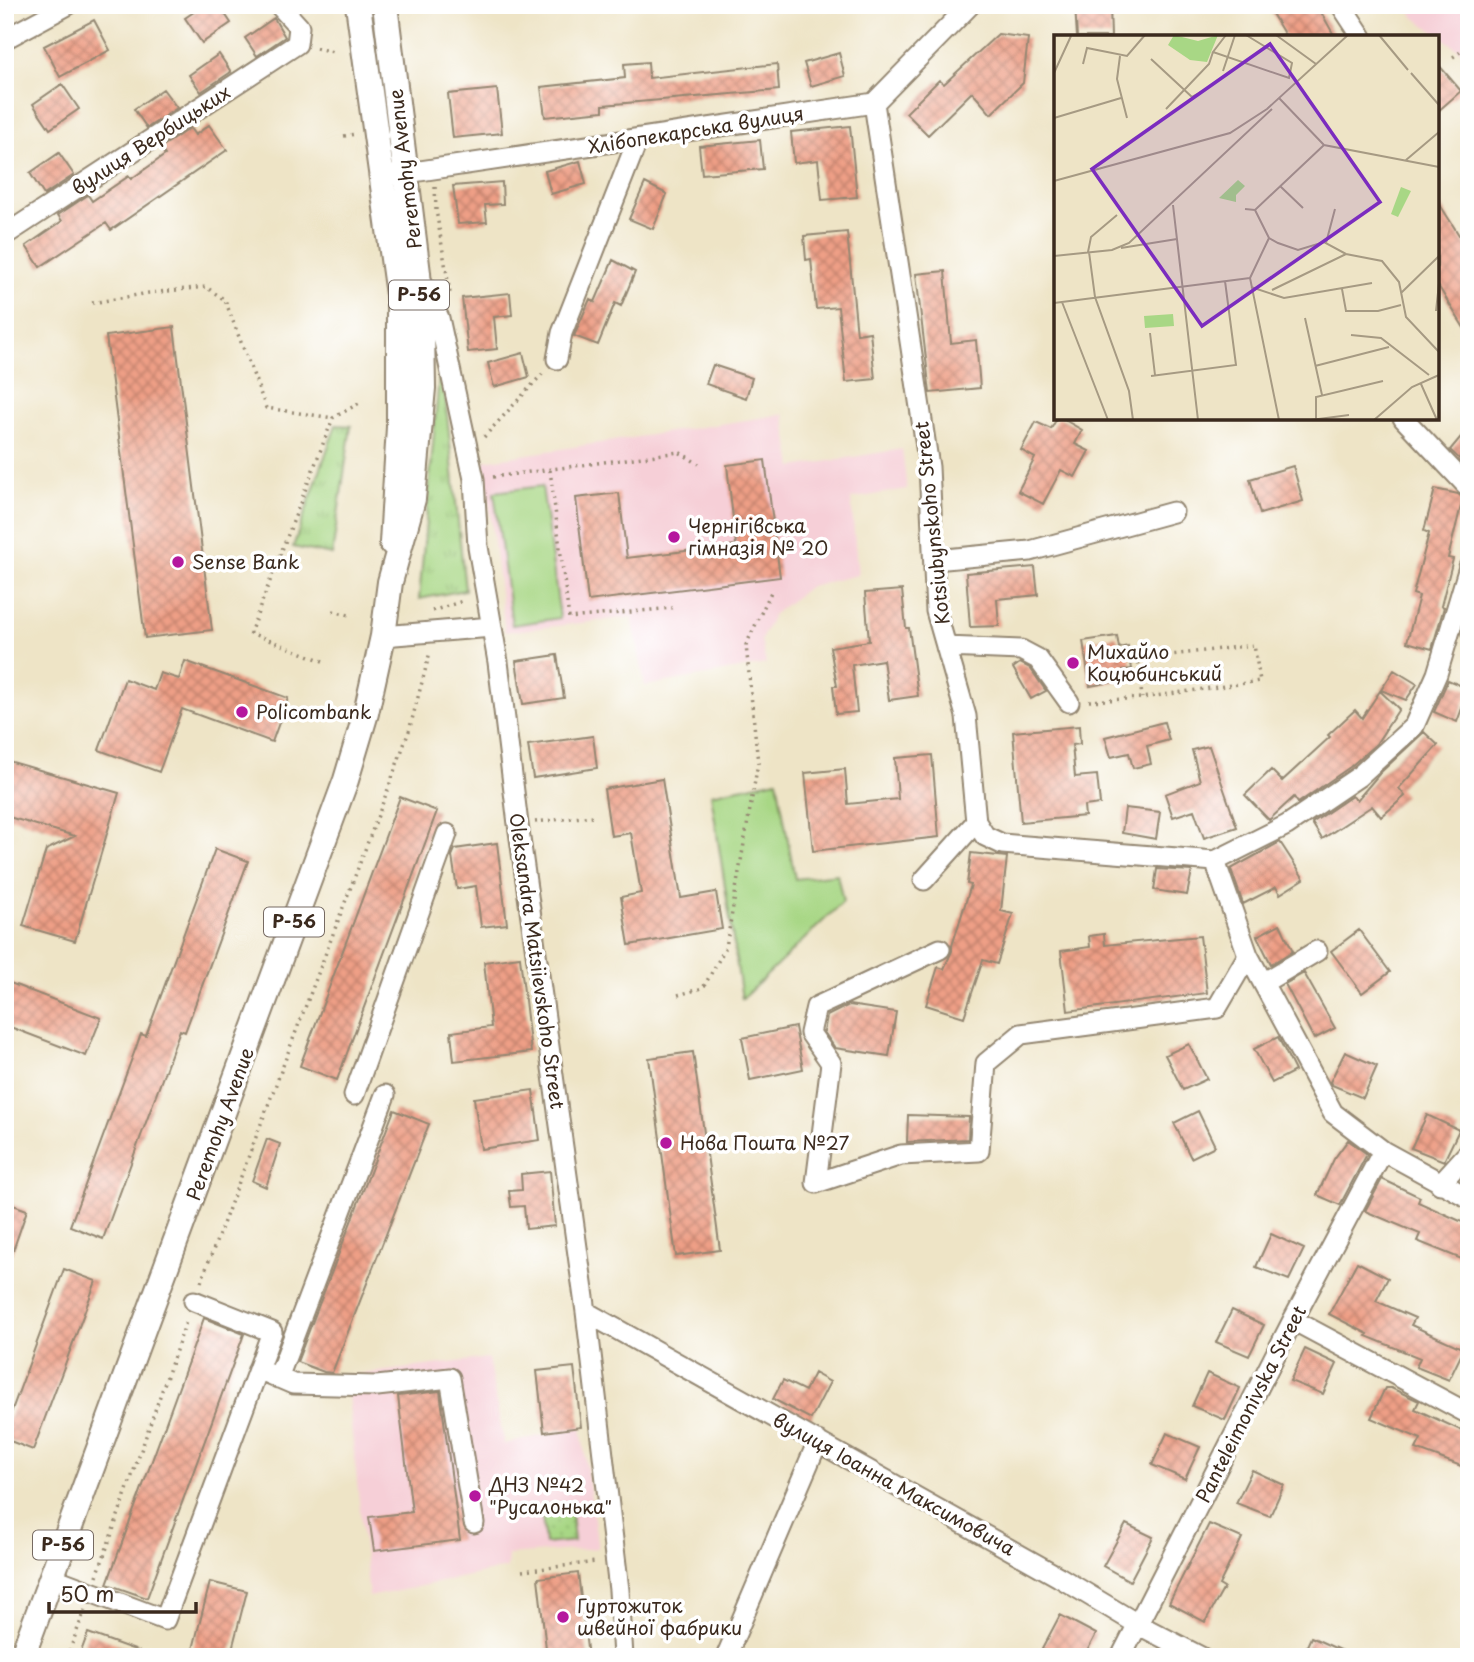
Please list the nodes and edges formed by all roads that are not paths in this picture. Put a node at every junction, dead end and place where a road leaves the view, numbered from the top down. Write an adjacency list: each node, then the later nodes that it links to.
1 (68, 5): 7 (street)
2 (279, 5): 13 (street, вулиця Вербицьких)
3 (358, 5): 12 (main road, Peremohy Avenue / Р-56)
4 (385, 5): 12 (main road, Peremohy Avenue / Р-56)
5 (970, 5): 10 (street)
6 (1341, 5): 8 (street)
7 (48, 10): 9 (street)
8 (1361, 35)
9 (5, 39)
10 (874, 103): 11 (street, Хлібопекарська вулиця); 19 (street, Kotsiubynskoho Street)
11 (638, 139): 12 (street, Хлібопекарська вулиця); 15 (street)
12 (394, 175): 14 (main road, Peremohy Avenue / Р-56); 21 (main road, Peremohy Avenue / Р-56)
13 (5, 236)
14 (418, 273): 21 (main road, Peremohy Avenue / Р-56); 22 (street, Oleksandra Matsiievskoho Street)
15 (556, 359)
16 (1405, 420): 17 (street)
17 (1469, 488)
18 (1173, 512): 19 (street)
19 (935, 560): 24 (street, Kotsiubynskoho Street)
20 (1469, 567): 28 (street)
21 (390, 582): 23 (main road, Peremohy Avenue / Р-56)
22 (492, 627): 23 (street); 41 (street, Oleksandra Matsiievskoho Street)
23 (383, 636): 48 (main road, Peremohy Avenue / Р-56)
24 (946, 647): 25 (street); 26 (street, Kotsiubynskoho Street)
25 (1069, 702)
26 (976, 822): 28 (street); 29 (street)
27 (447, 834): 34 (street)
28 (1215, 861): 32 (street)
29 (924, 880)
30 (940, 949): 32 (street)
31 (1317, 951): 33 (street)
32 (1248, 955): 33 (street)
33 (1263, 983): 36 (street)
34 (354, 1095)
35 (385, 1096): 44 (street)
36 (1383, 1151): 38 (street); 42 (street, Panteleimonivska Street)
37 (1469, 1152): 38 (street)
38 (1440, 1184): 39 (street)
39 (1469, 1198)
40 (194, 1301): 43 (street)
41 (586, 1312): 46 (street, вулиця Іоанна Максимовича); 51 (street, Oleksandra Matsiievskoho Street)
42 (1293, 1320): 45 (street); 49 (street, Panteleimonivska Street)
43 (258, 1369): 44 (street); 48 (street)
44 (278, 1378): 47 (street)
45 (1469, 1414)
46 (818, 1441): 49 (street, вулиця Іоанна Максимовича); 52 (street)
47 (474, 1523)
48 (51, 1577): 50 (main road, Peremohy Avenue / Р-56)
49 (1139, 1625): 53 (street, Panteleimonivska Street); 54 (street, вулиця Іоанна Максимовича)
50 (22, 1657)
51 (623, 1657)
52 (726, 1657)
53 (1121, 1657)
54 (1201, 1657)

